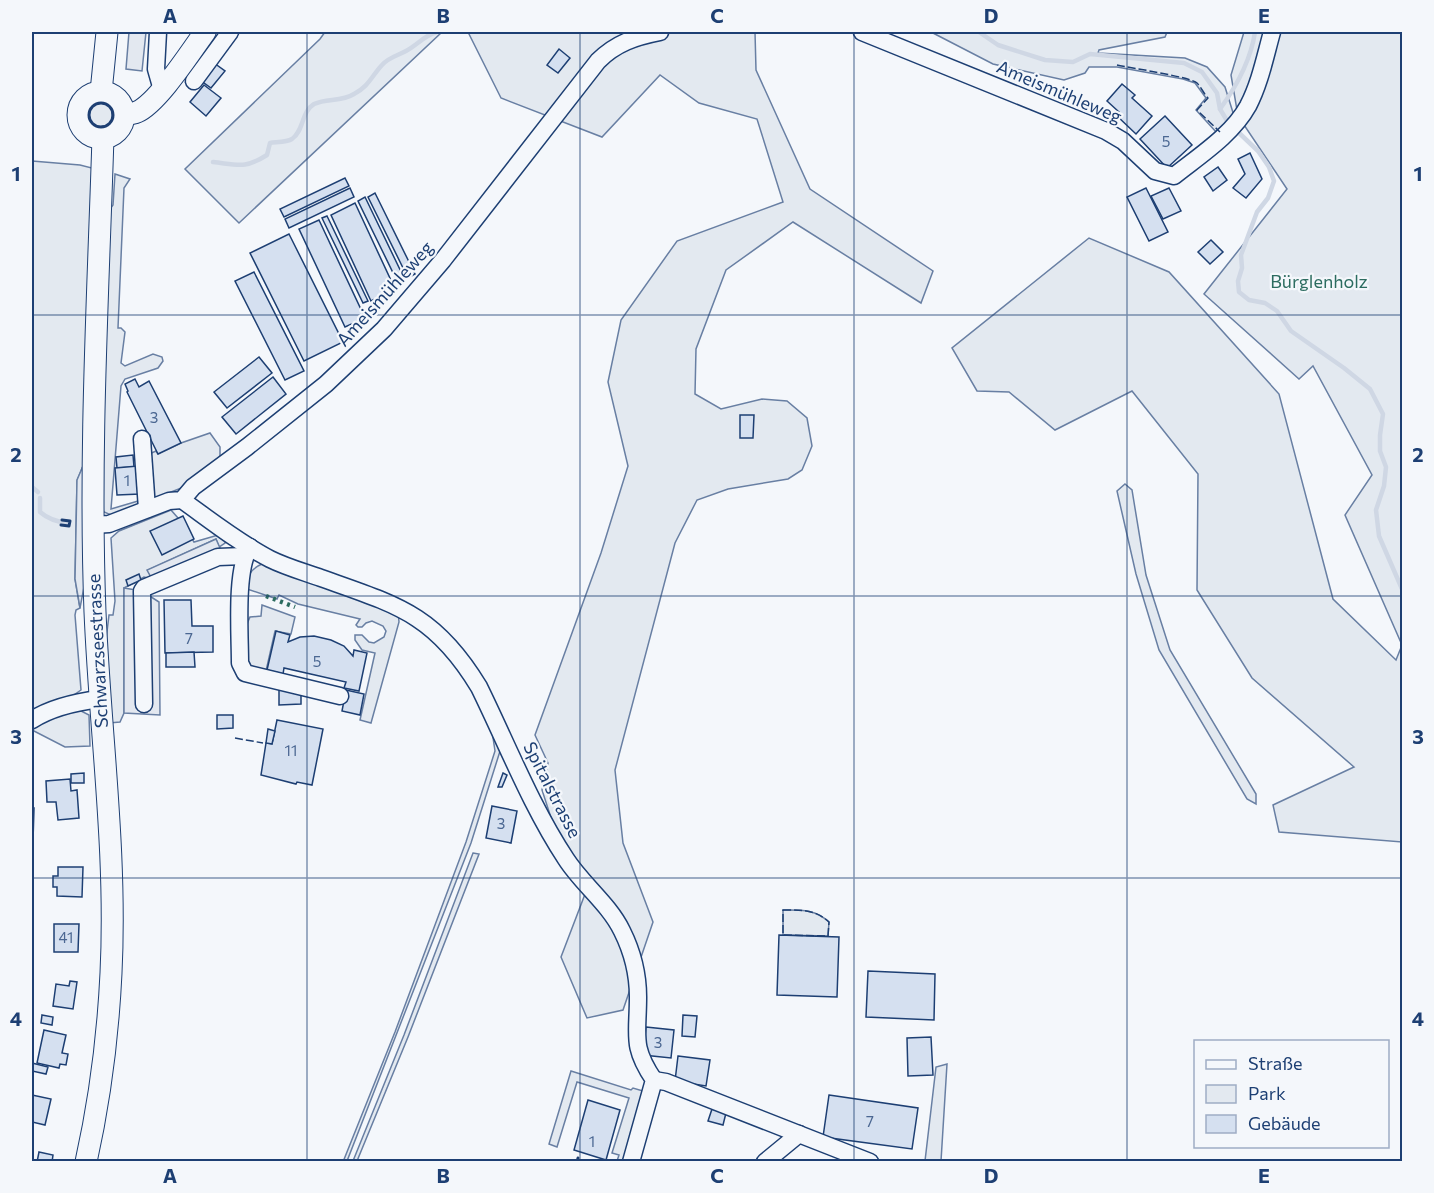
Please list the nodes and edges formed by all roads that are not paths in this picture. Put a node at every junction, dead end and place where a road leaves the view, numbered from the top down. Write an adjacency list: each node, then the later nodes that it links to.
1 (107, 32): 10 (main road)
2 (158, 32): 9 (street)
3 (205, 32): 9 (main road)
4 (230, 32): 8 (street)
5 (660, 32): 14 (street, Ameismühleweg)
6 (862, 32): 7 (street, Ameismühleweg)
7 (1272, 32)
8 (194, 81)
9 (162, 90): 11 (main road)
10 (101, 92): 11 (main road); 12 (main road)
11 (123, 114): 12 (main road)
12 (103, 138): 16 (main road, Schwarzseestrasse)
13 (142, 439): 15 (street)
14 (182, 500): 15 (street); 17 (street, Spitalstrasse)
15 (147, 509): 16 (street)
16 (93, 525): 19 (main road, Schwarzseestrasse)
17 (247, 551): 18 (street); 20 (street); 22 (street, Spitalstrasse)
18 (340, 696)
19 (100, 699): 21 (street); 24 (main road, Schwarzseestrasse)
20 (144, 704)
21 (32, 720)
22 (654, 1080): 23 (street); 25 (street)
23 (798, 1134): 26 (street); 27 (street)
24 (86, 1161)
25 (631, 1161)
26 (765, 1161)
27 (870, 1161)

